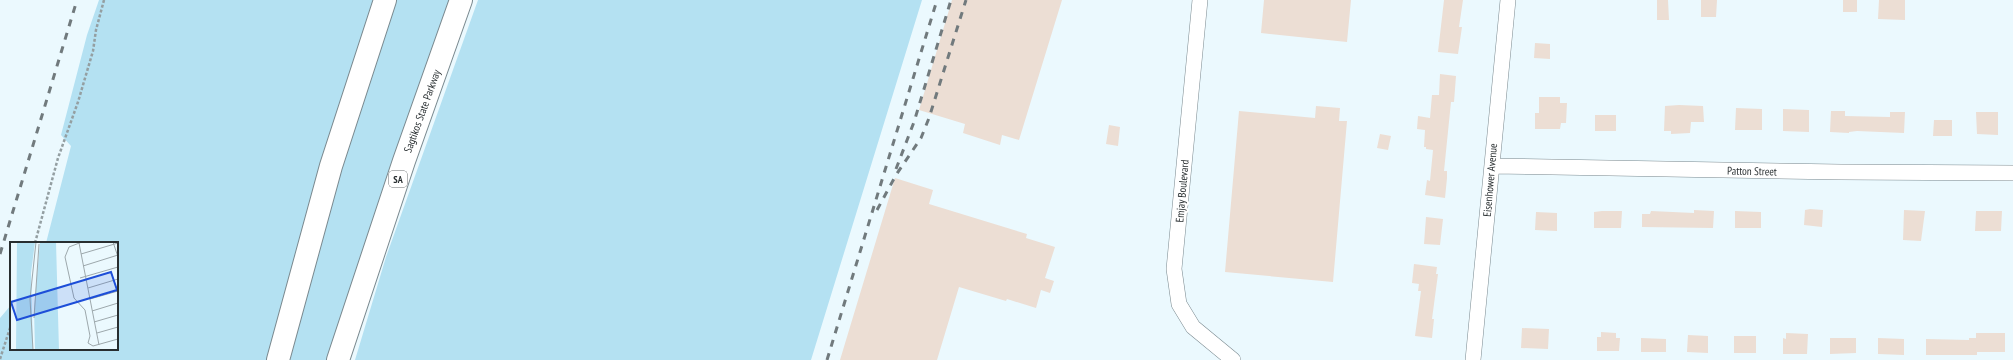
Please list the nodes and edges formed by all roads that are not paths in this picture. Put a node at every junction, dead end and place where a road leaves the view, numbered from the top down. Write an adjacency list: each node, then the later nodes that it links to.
1 (385, 0): 7 (highway)
2 (461, 0): 8 (highway, Sagtikos State Parkway / SA)
3 (1200, 0): 9 (street, Emjay Boulevard)
4 (1508, 0): 5 (street, Eisenhower Avenue)
5 (1492, 166): 6 (street, Patton Street); 10 (street, Eisenhower Avenue)
6 (2013, 173)
7 (278, 360)
8 (338, 360)
9 (1233, 360)
10 (1473, 360)

